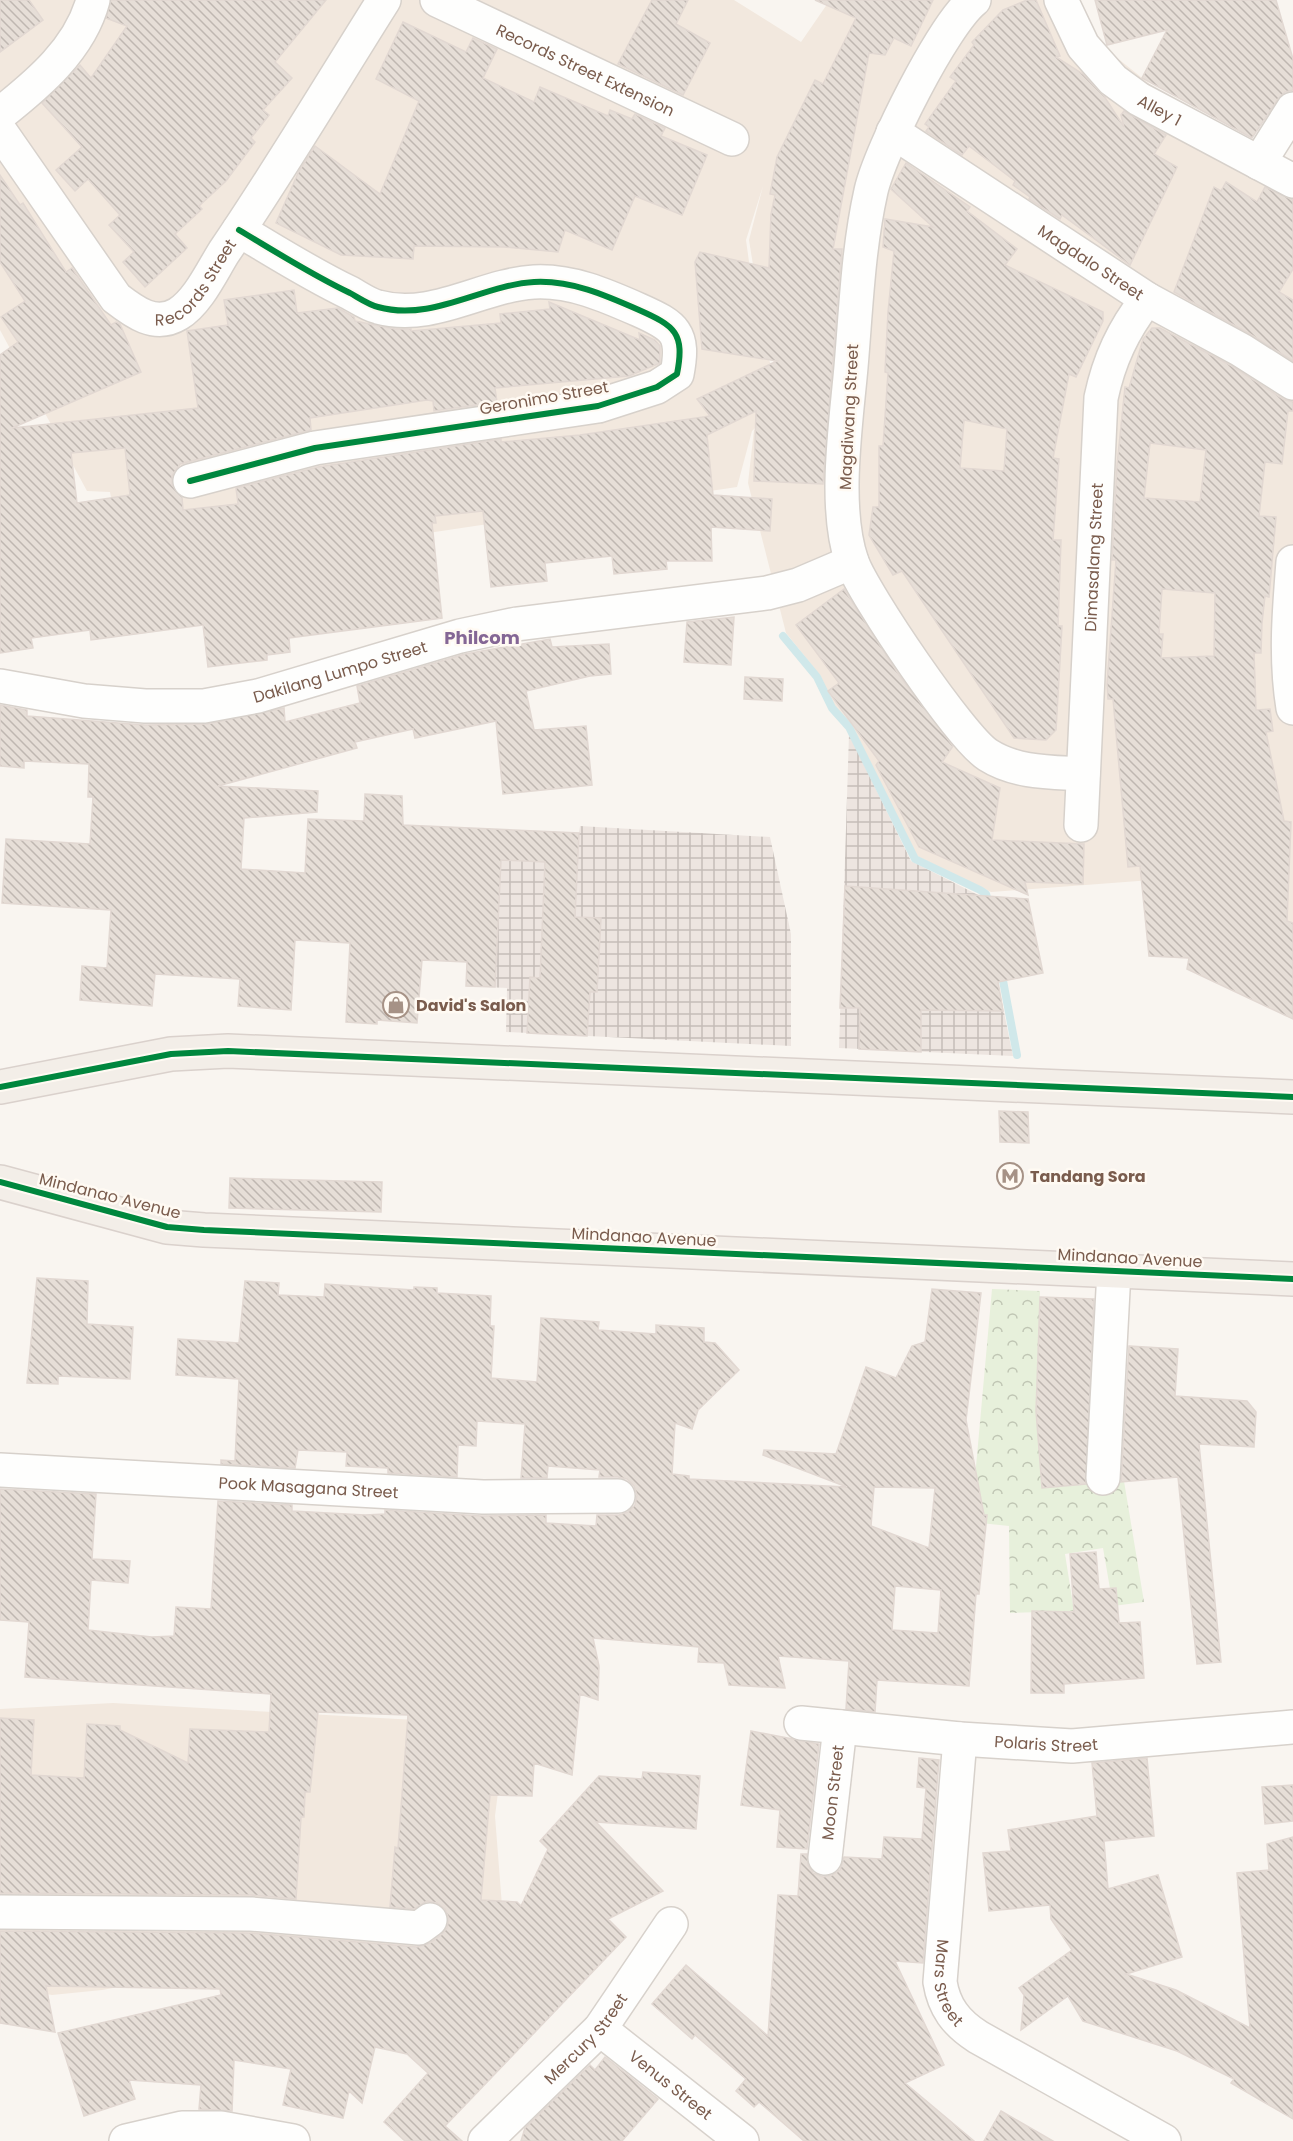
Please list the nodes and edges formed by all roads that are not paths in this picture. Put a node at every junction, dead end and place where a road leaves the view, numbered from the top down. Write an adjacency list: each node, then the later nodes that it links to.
1 (93, 0): 7 (street)
2 (384, 0): 13 (street, Records Street)
3 (437, 0): 10 (street, Records Street Extension)
4 (974, 0): 9 (street, Magdiwang Street)
5 (1061, 0): 11 (street, Alley 1)
6 (1293, 109): 11 (street)
7 (0, 114)
8 (0, 131): 13 (street, Records Street)
9 (893, 132): 14 (street, Magdalo Street); 17 (street, Magdiwang Street)
10 (732, 139)
11 (1258, 163): 12 (street, Alley 1)
12 (1293, 181)
13 (239, 230): 16 (street, Geronimo Street)
14 (1147, 299): 15 (street, Magdalo Street); 21 (street, Dimasalang Street)
15 (1293, 383)
16 (190, 481)
17 (852, 562): 19 (street, Dakilang Lumpo Street); 21 (street, Magdiwang Street)
18 (1293, 562): 20 (street)
19 (0, 686)
20 (1292, 690)
21 (1083, 774): 22 (street, Dimasalang Street)
22 (1081, 825)
23 (0, 1087): 24 (main road)
24 (1293, 1098)
25 (0, 1182): 26 (main road, Mindanao Avenue)
26 (1114, 1271): 27 (main road, Mindanao Avenue); 29 (street)
27 (1293, 1279)
28 (0, 1470): 30 (street, Pook Masagana Street)
29 (1103, 1479)
30 (618, 1496)
31 (801, 1723): 32 (street, Polaris Street)
32 (840, 1727): 34 (street, Polaris Street); 35 (street, Moon Street)
33 (1293, 1727): 34 (street, Polaris Street)
34 (960, 1739): 44 (street, Mars Street)
35 (825, 1858)
36 (0, 1912): 37 (street)
37 (430, 1920)
38 (671, 1924): 39 (street, Mercury Street)
39 (600, 2029): 42 (street, Mercury Street); 43 (street, Venus Street)
40 (126, 2141): 41 (street)
41 (293, 2141)
42 (485, 2141)
43 (742, 2141)
44 (1164, 2141)

